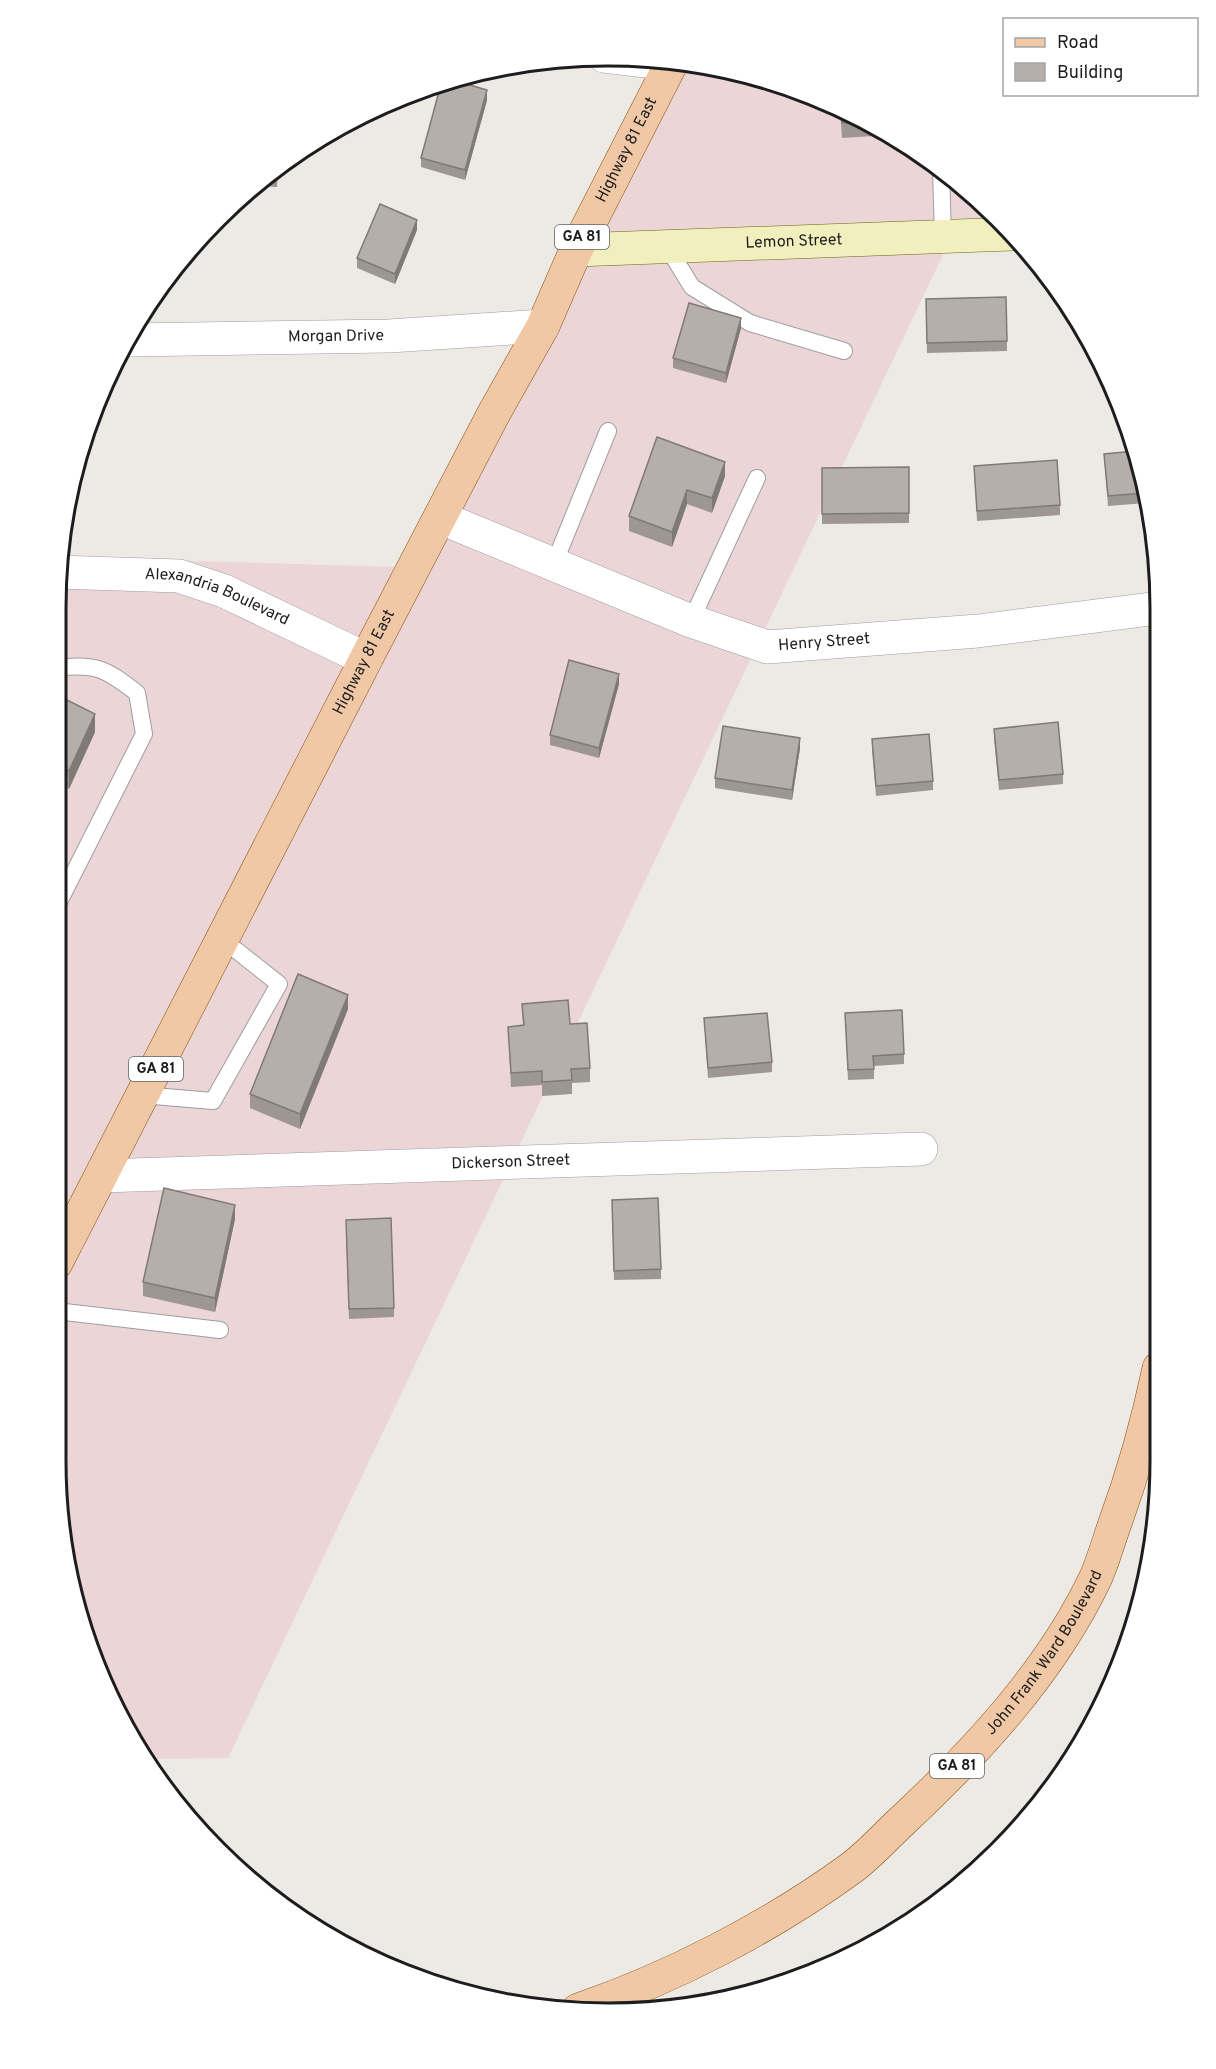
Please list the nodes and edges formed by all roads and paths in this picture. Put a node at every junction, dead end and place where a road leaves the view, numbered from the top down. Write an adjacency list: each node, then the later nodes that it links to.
1 (668, 70): 6 (main road, Highway 81 East / GA 81)
2 (941, 181): 4 (lane)
3 (1000, 234): 4 (street, Lemon Street)
4 (943, 236): 5 (street, Lemon Street)
5 (666, 245): 6 (street, Lemon Street); 9 (lane)
6 (576, 250): 7 (main road, Highway 81 East / GA 81)
7 (543, 326): 8 (street, Morgan Drive); 12 (main road, Highway 81 East / GA 81)
8 (137, 340)
9 (844, 351)
10 (608, 431): 13 (lane)
11 (757, 478): 16 (lane)
12 (441, 518): 13 (street, Henry Street); 17 (main road, Highway 81 East / GA 81)
13 (554, 564): 16 (street, Henry Street)
14 (67, 572): 17 (street, Alexandria Boulevard)
15 (1150, 609): 16 (street, Henry Street)
16 (691, 621)
17 (366, 659): 20 (main road, Highway 81 East / GA 81)
18 (66, 667): 19 (lane)
19 (66, 888)
20 (222, 939): 21 (main road, Highway 81 East / GA 81); 21 (lane)
21 (142, 1095): 23 (main road, Highway 81 East / GA 81)
22 (921, 1149): 23 (street, Dickerson Street)
23 (101, 1176): 24 (main road, Highway 81 East / GA 81)
24 (66, 1244)
25 (66, 1312): 26 (lane)
26 (220, 1330)
27 (1150, 1409): 28 (main road, John Frank Ward Boulevard / GA 81)
28 (596, 2003)

